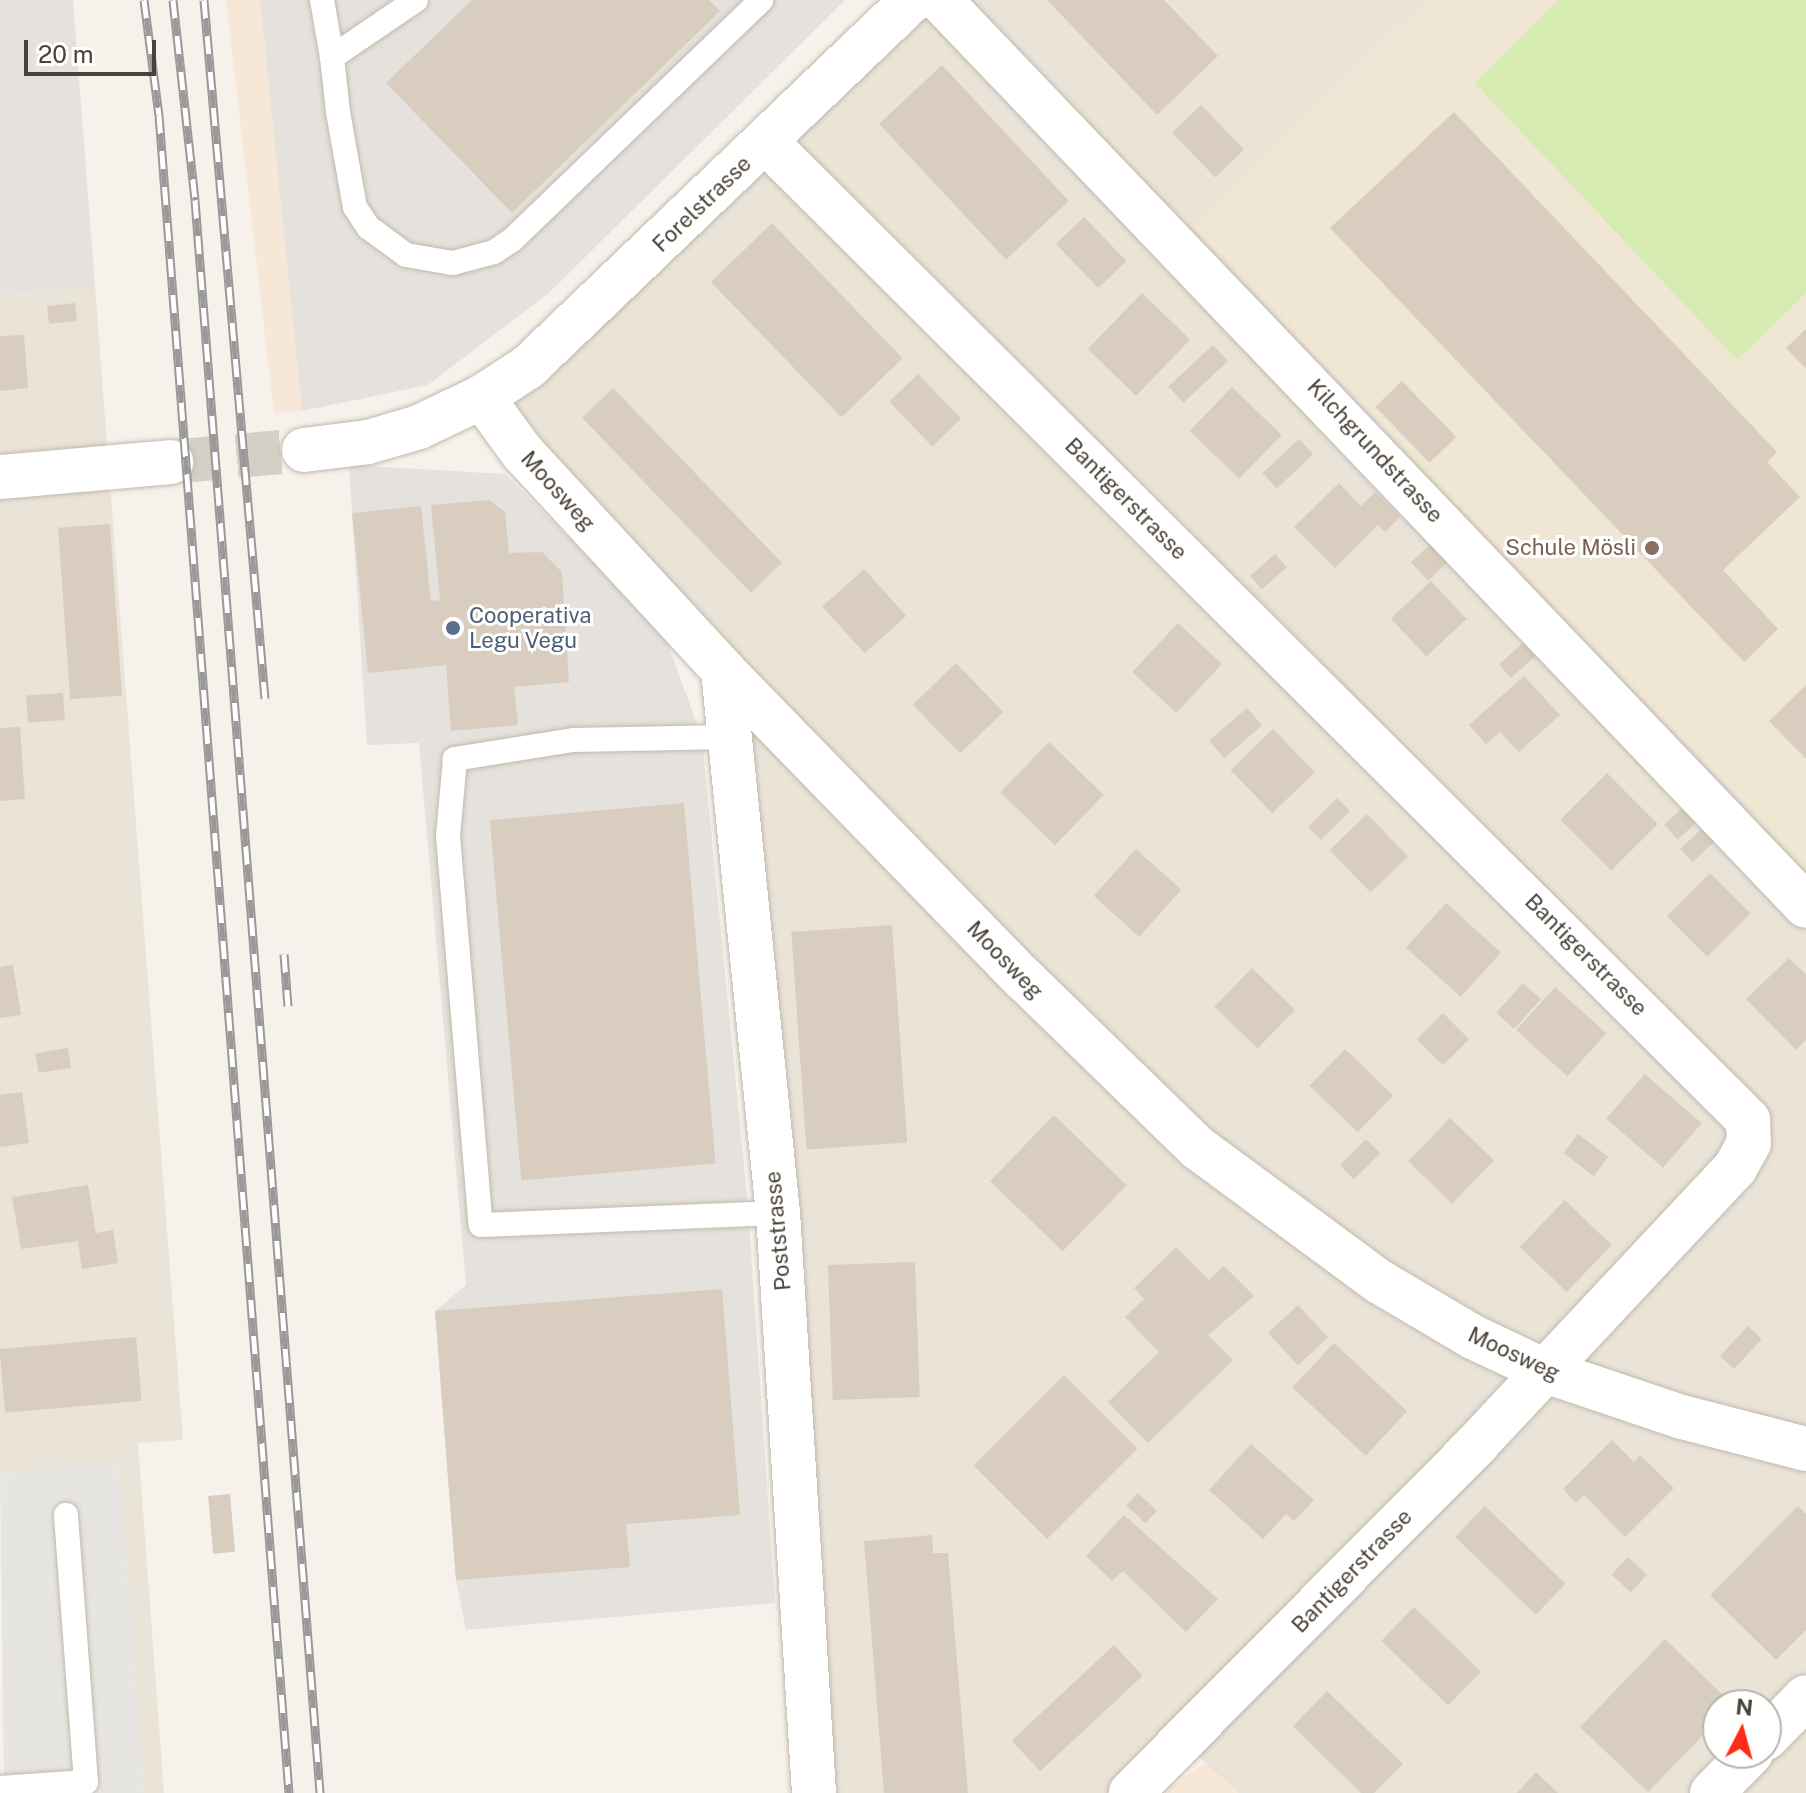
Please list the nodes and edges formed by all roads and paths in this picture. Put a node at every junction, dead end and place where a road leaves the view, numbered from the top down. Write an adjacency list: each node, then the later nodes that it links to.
1 (322, 0): 6 (lane)
2 (416, 0): 6 (lane)
3 (761, 0): 6 (lane)
4 (912, 0): 7 (street, Forelstrasse)
5 (940, 0): 14 (street, Kilchgrundstrasse)
6 (332, 57)
7 (767, 143): 8 (street, Forelstrasse); 16 (street, Bantigerstrasse)
8 (482, 397): 9 (street); 12 (street, Moosweg)
9 (304, 450)
10 (171, 462): 11 (street)
11 (0, 477)
12 (723, 670): 13 (street, Poststrasse); 16 (street, Moosweg)
13 (731, 737): 15 (street, Poststrasse); 15 (lane)
14 (1806, 906)
15 (778, 1213): 23 (street, Poststrasse)
16 (1545, 1371): 17 (street, Moosweg); 24 (street, Bantigerstrasse)
17 (1806, 1449)
18 (66, 1515): 22 (lane)
19 (1806, 1697): 20 (street)
20 (1782, 1722)
21 (1735, 1769): 25 (street)
22 (0, 1788)
23 (814, 1793)
24 (1131, 1793)
25 (1712, 1793)

